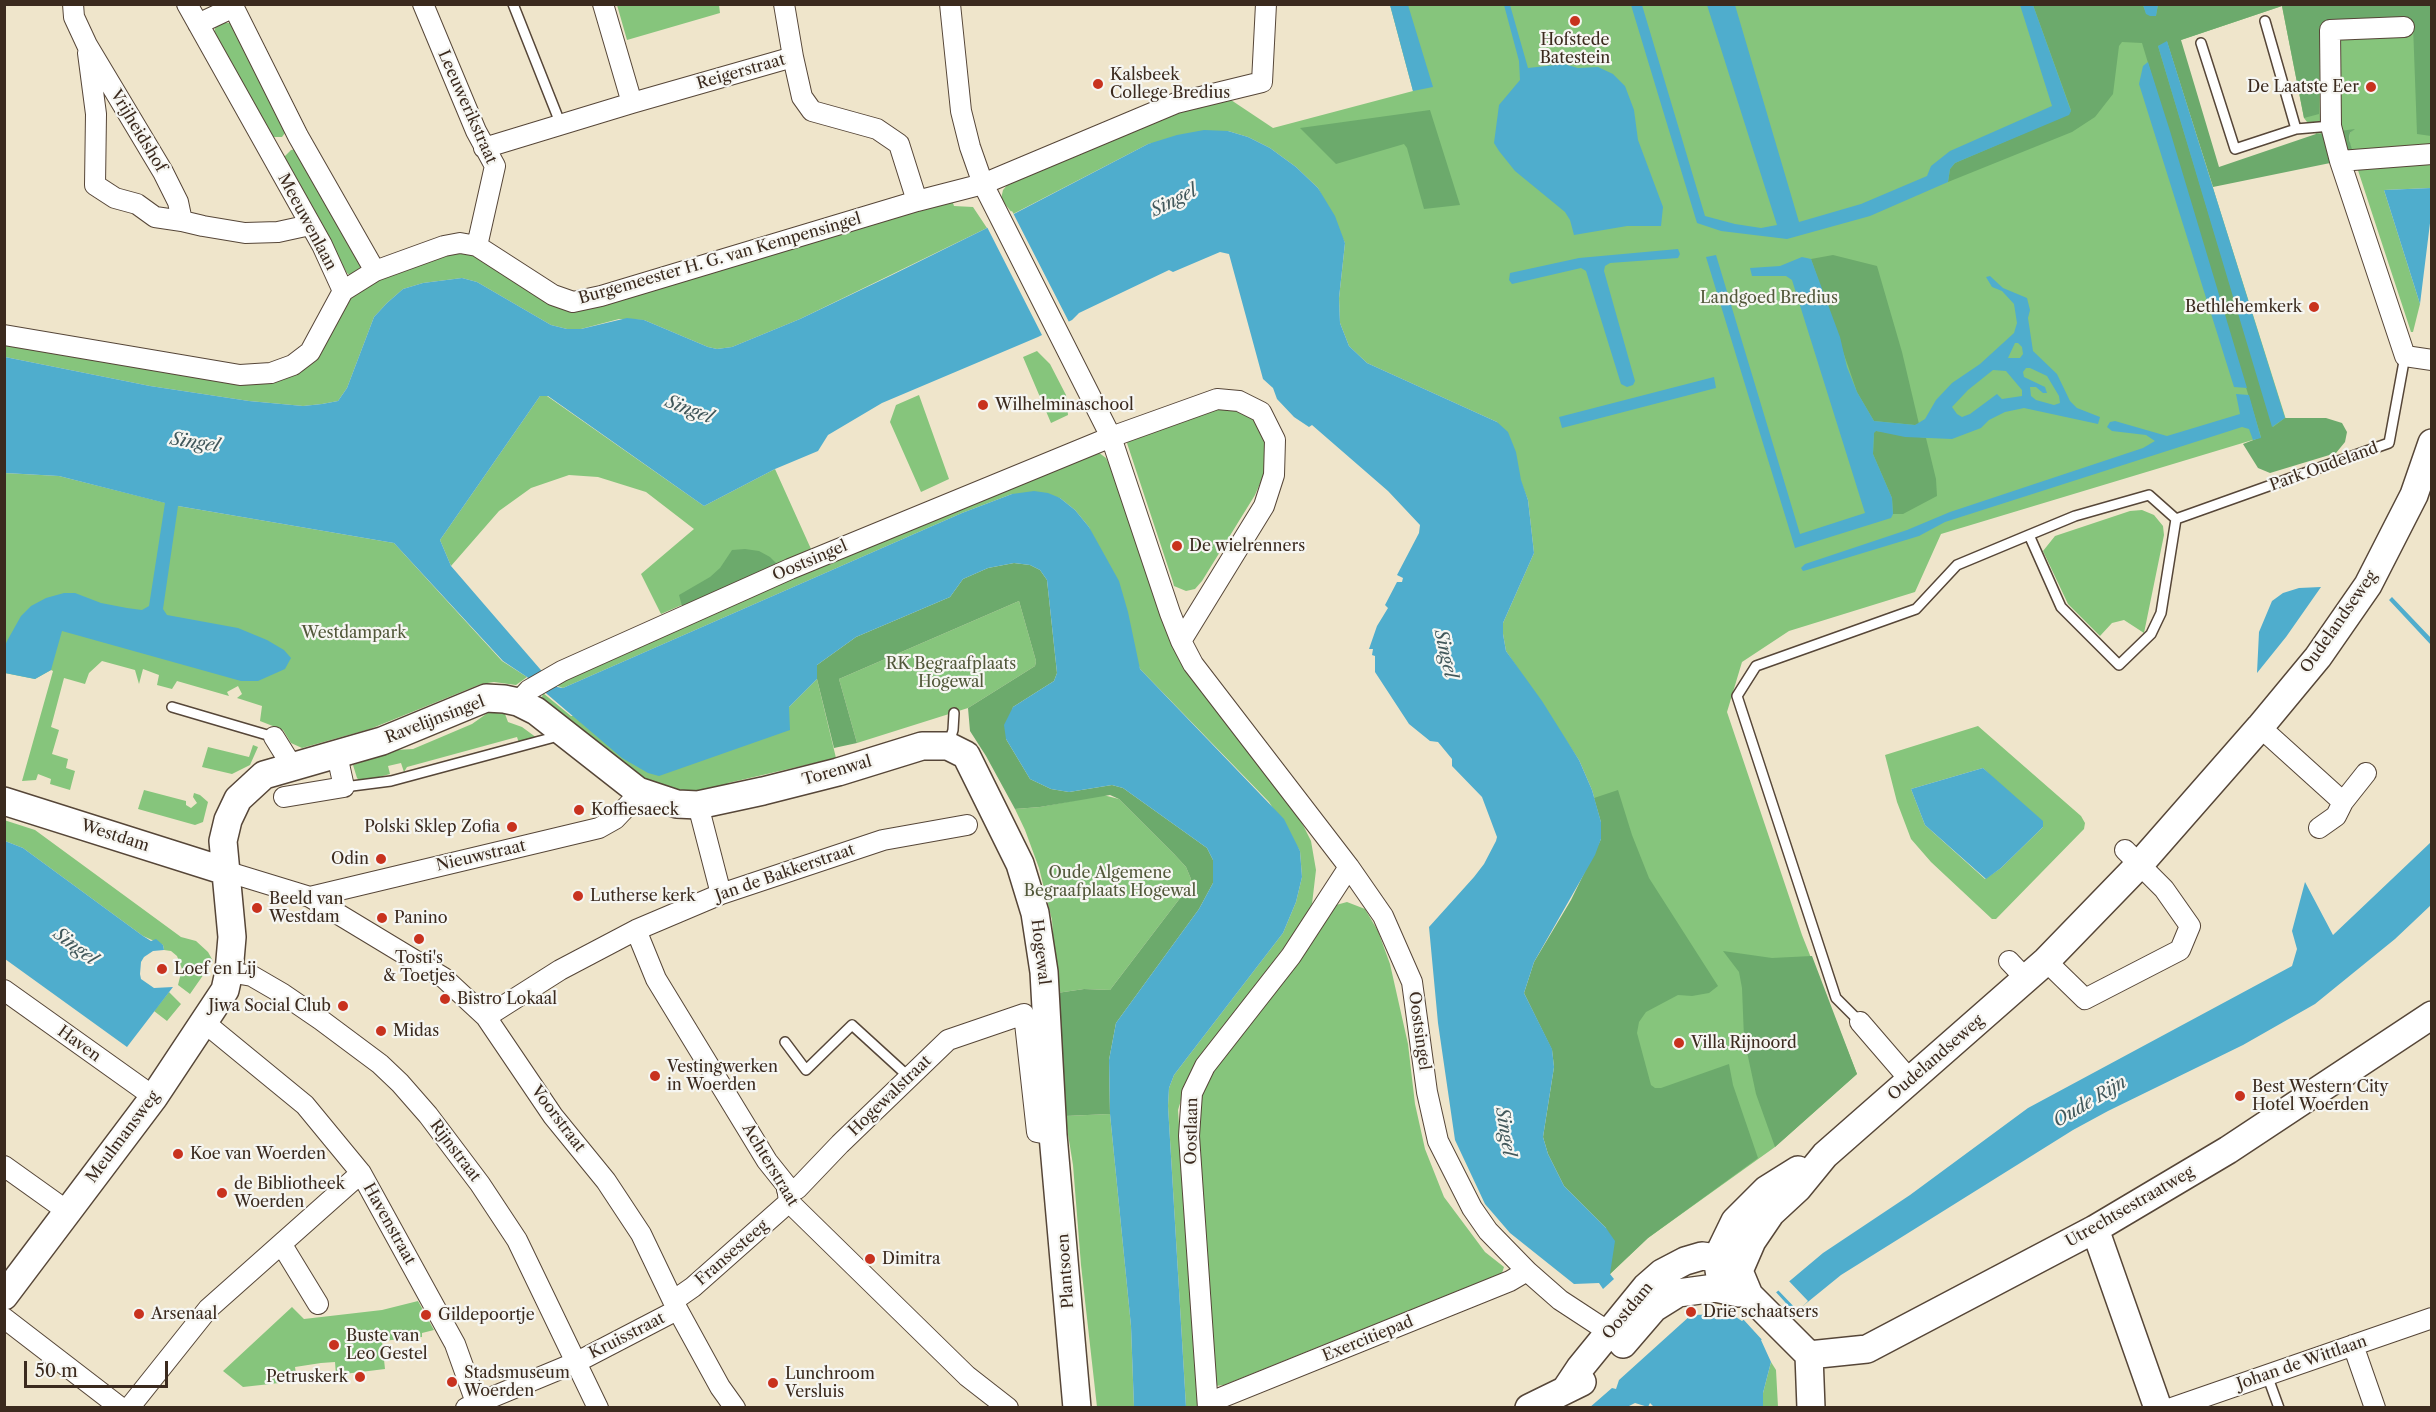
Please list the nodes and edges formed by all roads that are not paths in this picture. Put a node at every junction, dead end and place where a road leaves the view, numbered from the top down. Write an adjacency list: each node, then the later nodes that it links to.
1 (73, 4): 14 (street, Vrijheidshof)
2 (187, 4): 11 (street, Meeuwenlaan)
3 (423, 4): 21 (street, Leeuwerikstraat)
4 (513, 4): 17 (lane)
5 (603, 4): 16 (street)
6 (784, 4): 15 (street)
7 (950, 4): 25 (street, Oostsingel)
8 (1266, 4): 25 (street, Burgemeester H. G. van Kempensingel)
9 (233, 6): 11 (street, Meeuwenlaan); 20 (street, Meeuwenlaan)
10 (2265, 21): 19 (lane)
11 (198, 24): 22 (street, Meeuwenlaan)
12 (2404, 27): 18 (street)
13 (2201, 43): 19 (lane)
14 (87, 45): 27 (street, Vrijheidshof); 27 (street, Vrijheidshof)
15 (793, 57): 16 (street, Reigerstraat); 26 (street, Reigerstraat)
16 (632, 103): 17 (street, Reigerstraat)
17 (561, 125): 21 (street, Reigerstraat)
18 (2331, 126): 19 (lane); 24 (street)
19 (2296, 129)
20 (298, 136): 22 (street); 30 (street, Meeuwenlaan)
21 (484, 148): 29 (street, Leeuwerikstraat)
22 (269, 153): 28 (street, Meeuwenlaan)
23 (2432, 154): 24 (street)
24 (2340, 161): 33 (street)
25 (982, 184): 26 (street, Burgemeester H. G. van Kempensingel); 35 (street, Oostsingel)
26 (917, 201): 29 (street, Burgemeester H. G. van Kempensingel)
27 (182, 221): 28 (street, Vrijheidshof)
28 (310, 225): 31 (street, Meeuwenlaan)
29 (477, 246): 30 (street)
30 (375, 271): 31 (street)
31 (343, 291): 32 (street)
32 (4, 335)
33 (2405, 356): 34 (street); 37 (lane, Park Oudeland)
34 (2432, 360)
35 (1111, 437): 39 (street, Oostsingel); 39 (street, Oostsingel); 40 (street, Oostsingel)
36 (2432, 443): 43 (street, Oudelandseweg)
37 (2176, 519): 38 (lane); 38 (lane)
38 (2029, 535): 70 (lane)
39 (1181, 641): 59 (street, Oostsingel)
40 (523, 696): 44 (street, Ravelijnsingel); 47 (street, Ravelijnsingel)
41 (172, 707): 45 (lane)
42 (954, 713): 46 (lane)
43 (2260, 727): 54 (street); 58 (street, Oudelandseweg)
44 (561, 731): 50 (lane); 51 (street, Ravelijnsingel)
45 (274, 737): 48 (street)
46 (948, 746): 55 (street, Torenwal); 67 (street, Hogewal)
47 (338, 755): 48 (street, Ravelijnsingel); 50 (street)
48 (292, 766): 60 (street, Ravelijnsingel)
49 (2366, 773): 54 (street)
50 (344, 787): 52 (street)
51 (638, 791): 55 (street, Torenwal); 62 (street, Nieuwstraat)
52 (284, 797)
53 (4, 801): 60 (street, Westdam)
54 (2343, 802): 57 (street)
55 (698, 805): 61 (street)
56 (967, 825): 61 (street, Jan de Bakkerstraat)
57 (2319, 828)
58 (2132, 858): 64 (street, Oudelandseweg); 64 (street)
59 (1349, 867): 83 (street, Oostsingel); 95 (street, Oostlaan)
60 (225, 872): 62 (street, Westdam); 65 (street)
61 (721, 894): 63 (street, Jan de Bakkerstraat)
62 (310, 897): 69 (street, Voorstraat)
63 (636, 930): 69 (street, Jan de Bakkerstraat); 79 (street, Achterstraat)
64 (2027, 967): 74 (street, Oudelandseweg)
65 (229, 972): 71 (street, Meulmansweg); 93 (street, Rijnstraat)
66 (4, 990): 75 (street, Haven)
67 (1050, 1005): 76 (street, Plantsoen)
68 (2432, 1015): 81 (street, Utrechtsestraatweg)
69 (486, 1017): 87 (street, Voorstraat)
70 (1860, 1022): 74 (street)
71 (205, 1023): 75 (street, Meulmansweg); 78 (street, Havenstraat)
72 (785, 1042): 73 (lane)
73 (909, 1077): 76 (street, Hogewalstraat); 79 (street, Hogewalstraat)
74 (1910, 1080): 84 (street, Oudelandseweg)
75 (154, 1097): 80 (street, Meulmansweg)
76 (1053, 1135): 102 (street, Plantsoen)
77 (4, 1166): 80 (street)
78 (362, 1173): 82 (street); 96 (street, Havenstraat)
79 (788, 1196): 87 (street, Fransesteeg); 101 (street, Achterstraat)
80 (67, 1212): 85 (street, Meulmansweg)
81 (2095, 1229): 92 (street, Utrechtsestraatweg); 105 (street)
82 (282, 1245): 86 (street); 98 (street)
83 (1527, 1271): 90 (street, Oostsingel); 95 (street, Exercitiepad)
84 (1737, 1284): 90 (street, Oostdam); 92 (street)
85 (4, 1296)
86 (318, 1304)
87 (675, 1306): 93 (street, Kruisstraat); 100 (street, Voorstraat)
88 (4, 1317): 97 (street)
89 (2432, 1318): 91 (street, Johan de Wittlaan)
90 (1617, 1337): 103 (street, Oostdam)
91 (2354, 1345): 94 (street, Johan de Wittlaan); 108 (street)
92 (1809, 1355): 104 (street)
93 (577, 1362): 96 (street, Kruisstraat); 99 (street, Rijnstraat)
94 (2267, 1375): 106 (street, Johan de Wittlaan); 107 (lane)
95 (1208, 1405)
96 (474, 1406)
97 (121, 1407)
98 (129, 1407)
99 (598, 1407)
100 (735, 1407)
101 (1008, 1407)
102 (1077, 1407)
103 (1529, 1407)
104 (1811, 1407)
105 (2157, 1407)
106 (2172, 1407)
107 (2279, 1407)
108 (2375, 1407)

